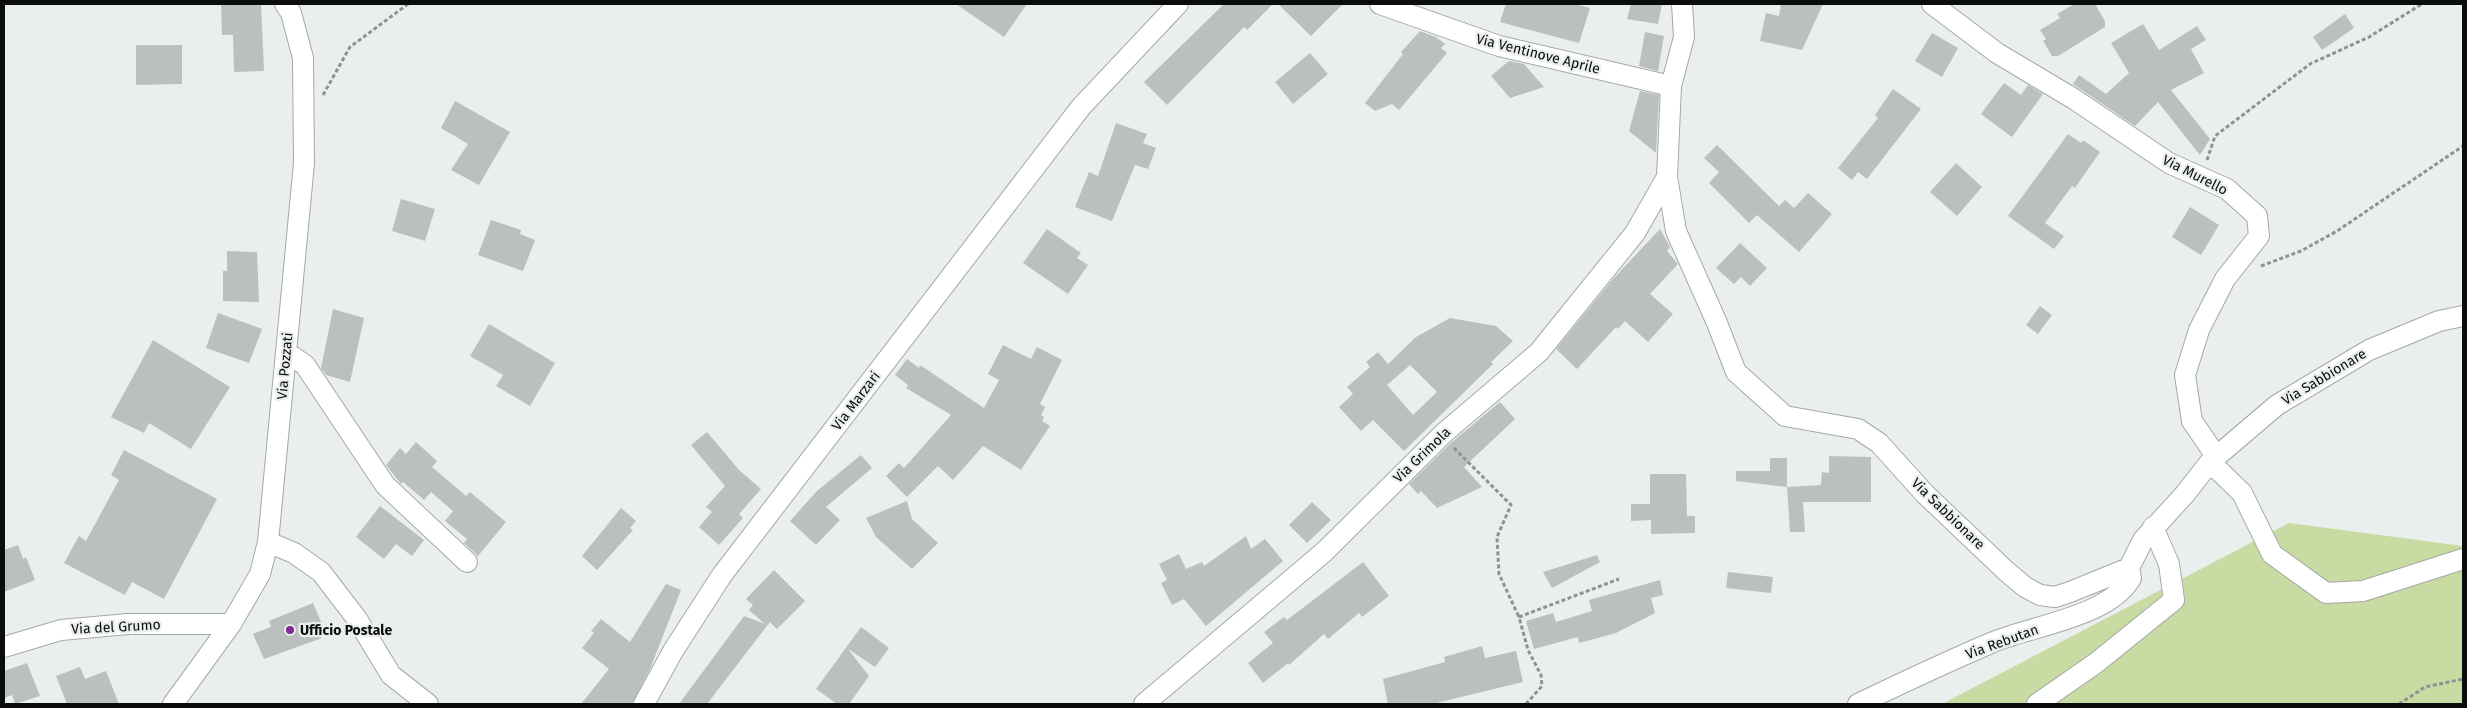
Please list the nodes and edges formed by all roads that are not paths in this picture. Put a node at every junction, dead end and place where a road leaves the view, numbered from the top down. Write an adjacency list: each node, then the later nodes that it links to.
1 (286, 4): 9 (street, Via Pozzati)
2 (1178, 4): 20 (street, Via Marzari)
3 (1380, 4): 6 (street, Via Ventinove Aprile)
4 (1682, 4): 6 (street, Via Sabbionare)
5 (1932, 4): 10 (street, Via Murello)
6 (1671, 86): 7 (street, Via Sabbionare)
7 (1667, 176): 15 (street, Via Sabbionare); 21 (street, Via Grimola)
8 (2463, 316): 10 (street, Via Sabbionare)
9 (286, 352): 12 (street, Via Pozzati); 14 (street)
10 (2213, 459): 11 (street, Via Sabbionare); 13 (street, Via Murello)
11 (2153, 527): 15 (street, Via Sabbionare); 23 (street)
12 (268, 542): 16 (street, Via Pozzati); 19 (street)
13 (2463, 559)
14 (468, 562)
15 (2129, 568): 22 (street, Via Rebutan)
16 (230, 624): 17 (street, Via del Grumo); 18 (street, Via Pozzati)
17 (4, 647)
18 (173, 704)
19 (428, 704)
20 (644, 704)
21 (1144, 704)
22 (1858, 704)
23 (2037, 704)

